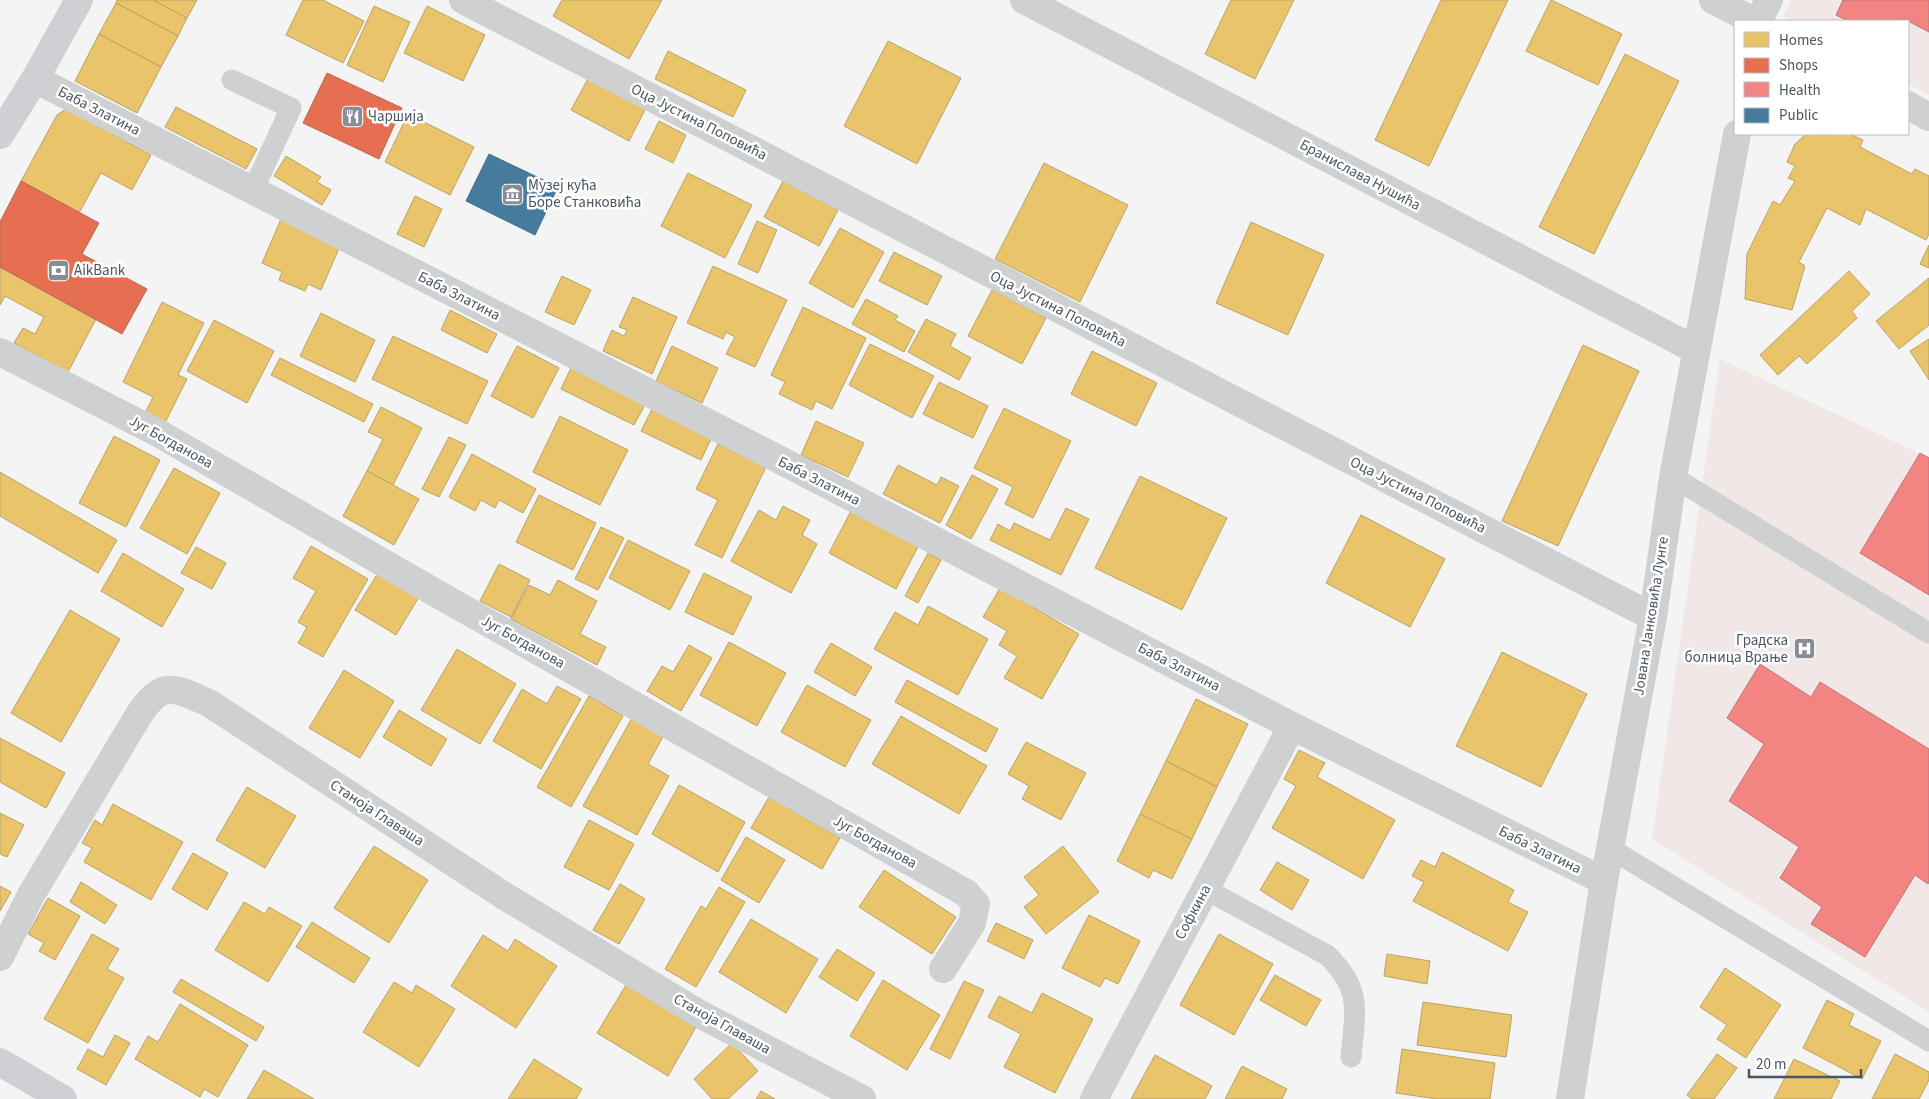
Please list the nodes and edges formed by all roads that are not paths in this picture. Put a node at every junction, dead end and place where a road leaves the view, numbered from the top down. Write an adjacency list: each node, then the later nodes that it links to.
1 (79, 0): 8 (street)
2 (464, 0): 18 (street, Оца Јустина Поповића)
3 (1024, 0): 15 (street, Бранислава Нушића)
4 (1713, 0): 6 (street)
5 (1769, 0): 7 (street)
6 (1752, 20)
7 (1759, 20)
8 (35, 79): 12 (street); 14 (street, Баба Златина)
9 (232, 80): 14 (lane)
10 (1909, 106): 11 (street)
11 (1929, 117)
12 (2, 127)
13 (1736, 135): 15 (street, Јована Јанковића Лунге)
14 (253, 190): 20 (street, Баба Златина)
15 (1696, 350): 17 (street, Јована Јанковића Лунге)
16 (0, 352): 25 (street, Југ Богданова)
17 (1673, 477): 18 (street, Јована Јанковића Лунге); 19 (lane)
18 (1653, 617): 21 (street, Јована Јанковића Лунге)
19 (1929, 633)
20 (1292, 726): 22 (street, Баба Златина); 23 (street, Софкина)
21 (1611, 848): 22 (street, Јована Јанковића Лунге); 26 (lane)
22 (1604, 881): 32 (street, Јована Јанковића Лунге)
23 (1205, 890): 27 (lane); 31 (street, Софкина)
24 (0, 957): 30 (street, Станоја Главаша)
25 (943, 969)
26 (1929, 1041)
27 (1351, 1057)
28 (0, 1062): 29 (street)
29 (63, 1099)
30 (862, 1099)
31 (1094, 1099)
32 (1570, 1099)

